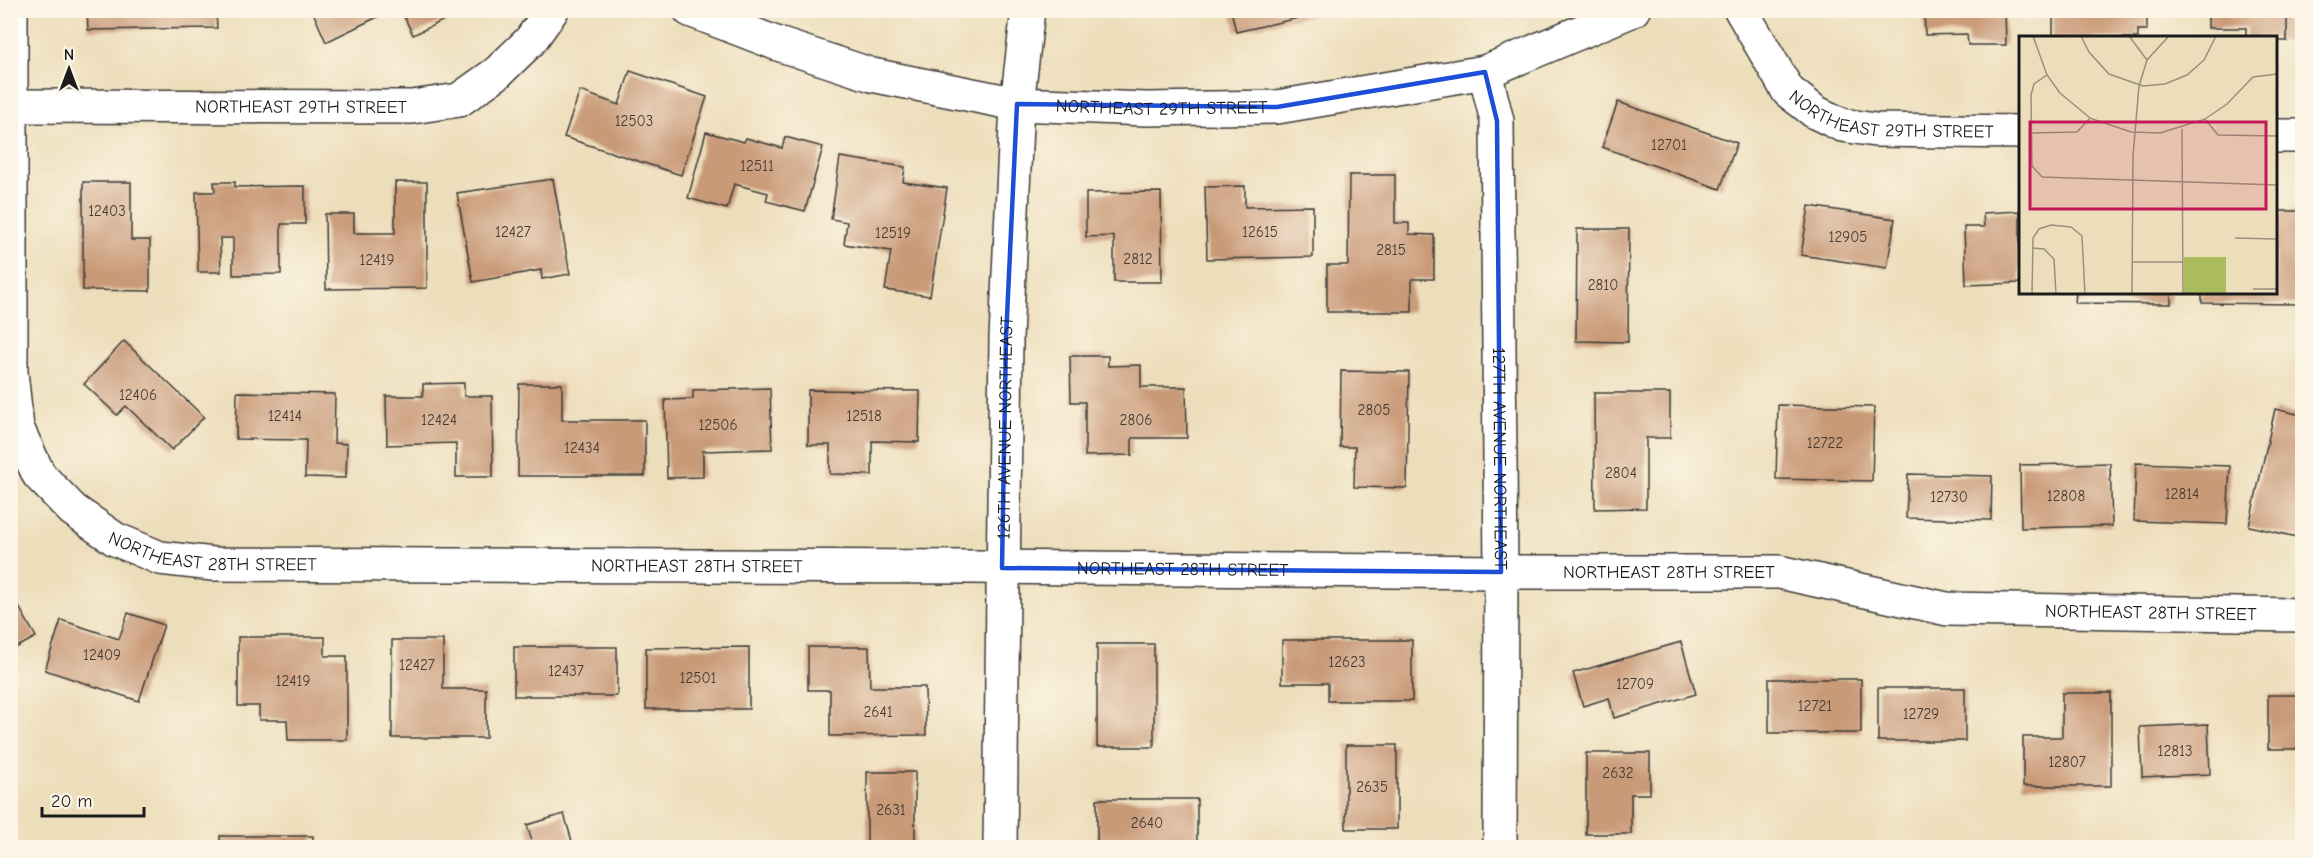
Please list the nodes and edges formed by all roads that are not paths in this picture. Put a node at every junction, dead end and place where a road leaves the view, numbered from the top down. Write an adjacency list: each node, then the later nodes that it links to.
1 (11, 10): 9 (street, NORTHEAST 28TH STREET)
2 (552, 10): 9 (street, NORTHEAST 29TH STREET)
3 (690, 10): 8 (street, NORTHEAST 29TH STREET)
4 (1028, 10): 8 (street, 126TH AVENUE NORTHEAST)
5 (1633, 10): 7 (street, NORTHEAST 29TH STREET)
6 (1741, 10): 10 (street, NORTHEAST 29TH STREET)
7 (1485, 72): 8 (street, NORTHEAST 29TH STREET); 14 (street, 127TH AVENUE NORTHEAST)
8 (1017, 104): 13 (street, 126TH AVENUE NORTHEAST)
9 (11, 106): 13 (street, NORTHEAST 28TH STREET)
10 (2019, 132)
11 (2277, 136): 12 (street)
12 (2302, 136)
13 (1002, 568): 14 (street, NORTHEAST 28TH STREET); 16 (street, 126TH AVENUE NORTHEAST)
14 (1501, 572): 15 (street, NORTHEAST 28TH STREET); 17 (street, 127TH AVENUE NORTHEAST)
15 (2302, 615)
16 (1000, 848)
17 (1500, 848)

